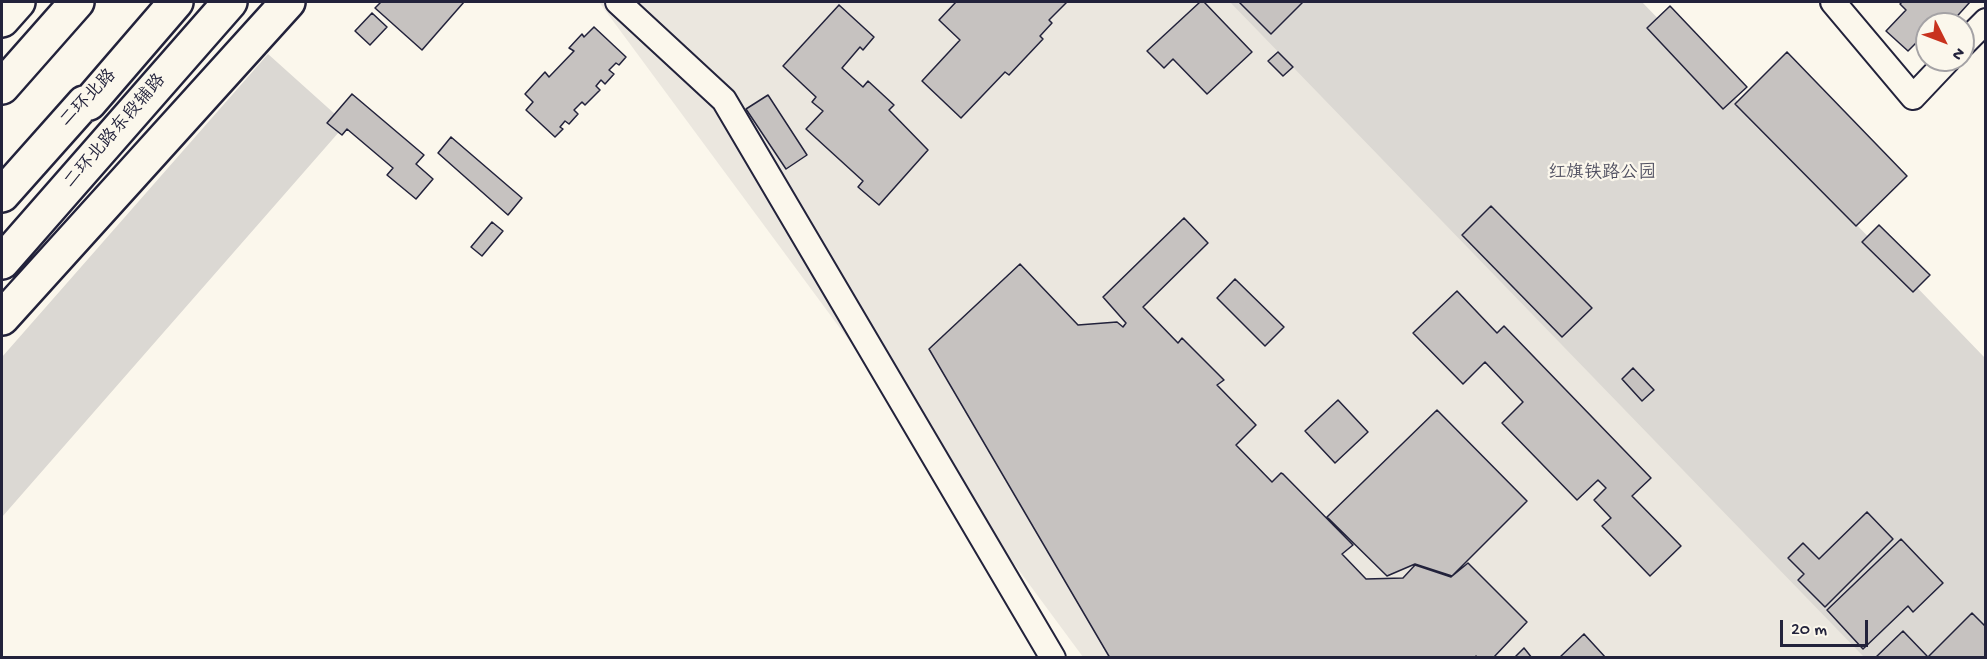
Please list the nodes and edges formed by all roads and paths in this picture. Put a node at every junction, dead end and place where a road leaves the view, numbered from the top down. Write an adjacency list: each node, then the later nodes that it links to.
1 (18, 2): 8 (main road)
2 (77, 2): 12 (main road)
3 (176, 2): 13 (main road, 二环北路)
4 (230, 2): 14 (main road, 二环北路东段辅路)
5 (288, 2): 15 (main road)
6 (618, 2): 16 (street)
7 (1833, 2): 11 (street)
8 (2, 20)
9 (1986, 21): 10 (street)
10 (1975, 32)
11 (1937, 72)
12 (2, 87)
13 (2, 195)
14 (2, 262)
15 (2, 318)
16 (1053, 657)

